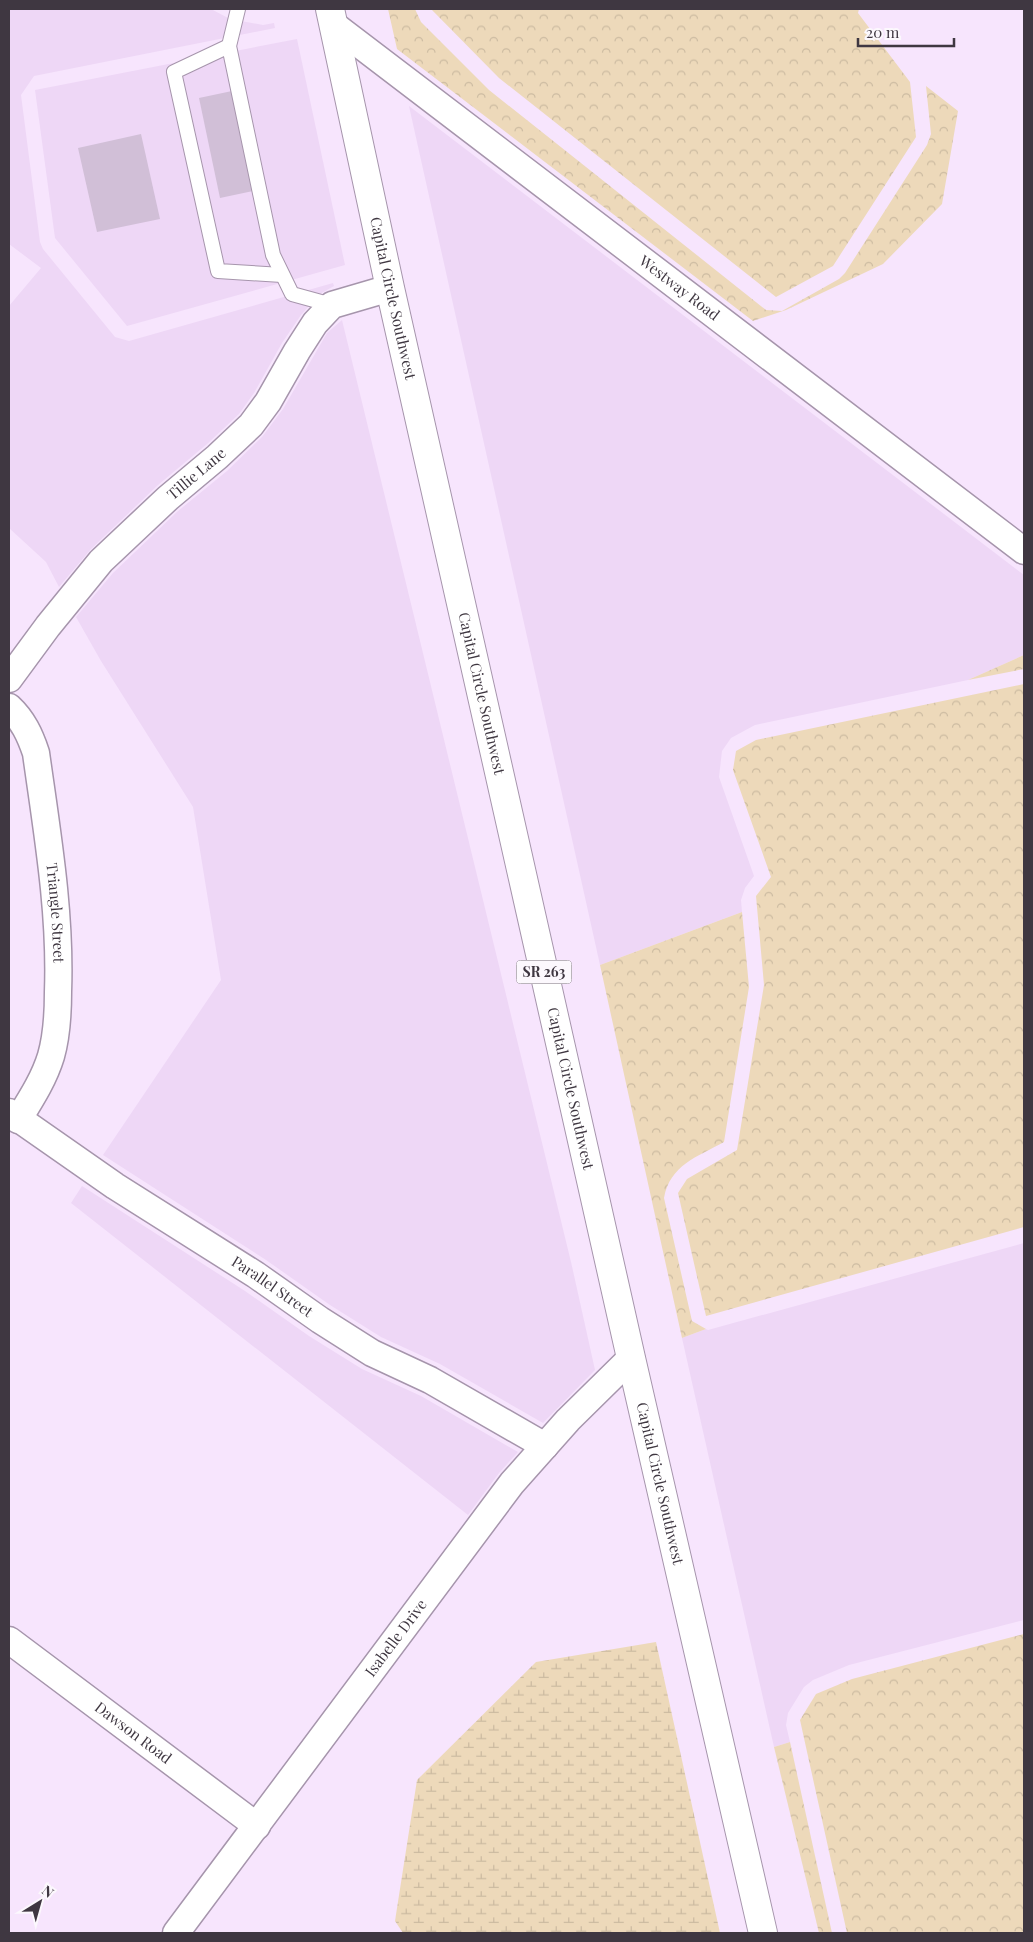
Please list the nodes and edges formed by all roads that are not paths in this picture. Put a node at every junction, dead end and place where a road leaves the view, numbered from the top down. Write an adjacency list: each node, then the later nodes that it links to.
1 (238, 9): 3 (lane)
2 (332, 17): 5 (main road, Capital Circle Southwest / SR 263); 7 (street, Westway Road)
3 (228, 46): 4 (lane); 4 (lane)
4 (282, 275): 6 (lane)
5 (390, 288): 6 (street); 11 (main road, Capital Circle Southwest / SR 263)
6 (332, 305): 8 (street, Tillie Lane)
7 (1024, 551)
8 (9, 679)
9 (9, 706): 10 (street, Triangle Street)
10 (14, 1116): 12 (street, Parallel Street)
11 (631, 1358): 12 (street, Isabelle Drive); 16 (main road, Capital Circle Southwest / SR 263)
12 (545, 1446): 14 (street, Isabelle Drive)
13 (9, 1640): 14 (street, Dawson Road)
14 (257, 1826): 15 (street, Isabelle Drive)
15 (176, 1933)
16 (763, 1933)

